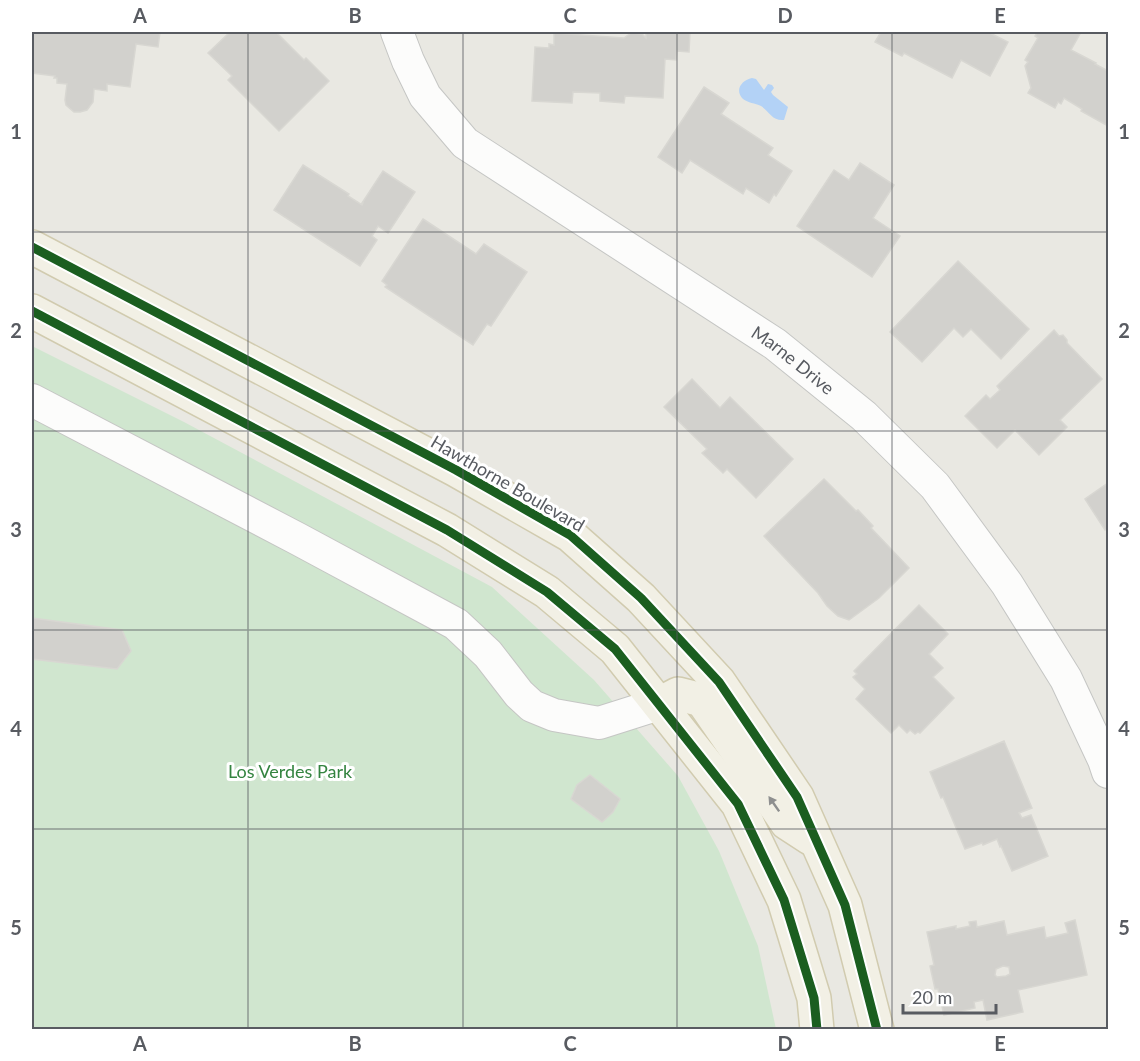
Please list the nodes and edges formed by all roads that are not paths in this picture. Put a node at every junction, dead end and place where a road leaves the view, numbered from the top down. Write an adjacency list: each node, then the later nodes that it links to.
1 (397, 32): 6 (street, Marne Drive)
2 (32, 247): 7 (main road, Hawthorne Boulevard)
3 (32, 311): 5 (main road)
4 (32, 400): 5 (street)
5 (659, 704): 7 (main road, one-way to 5); 8 (main road)
6 (1107, 763)
7 (817, 842): 9 (main road, Hawthorne Boulevard)
8 (817, 1029)
9 (877, 1029)

